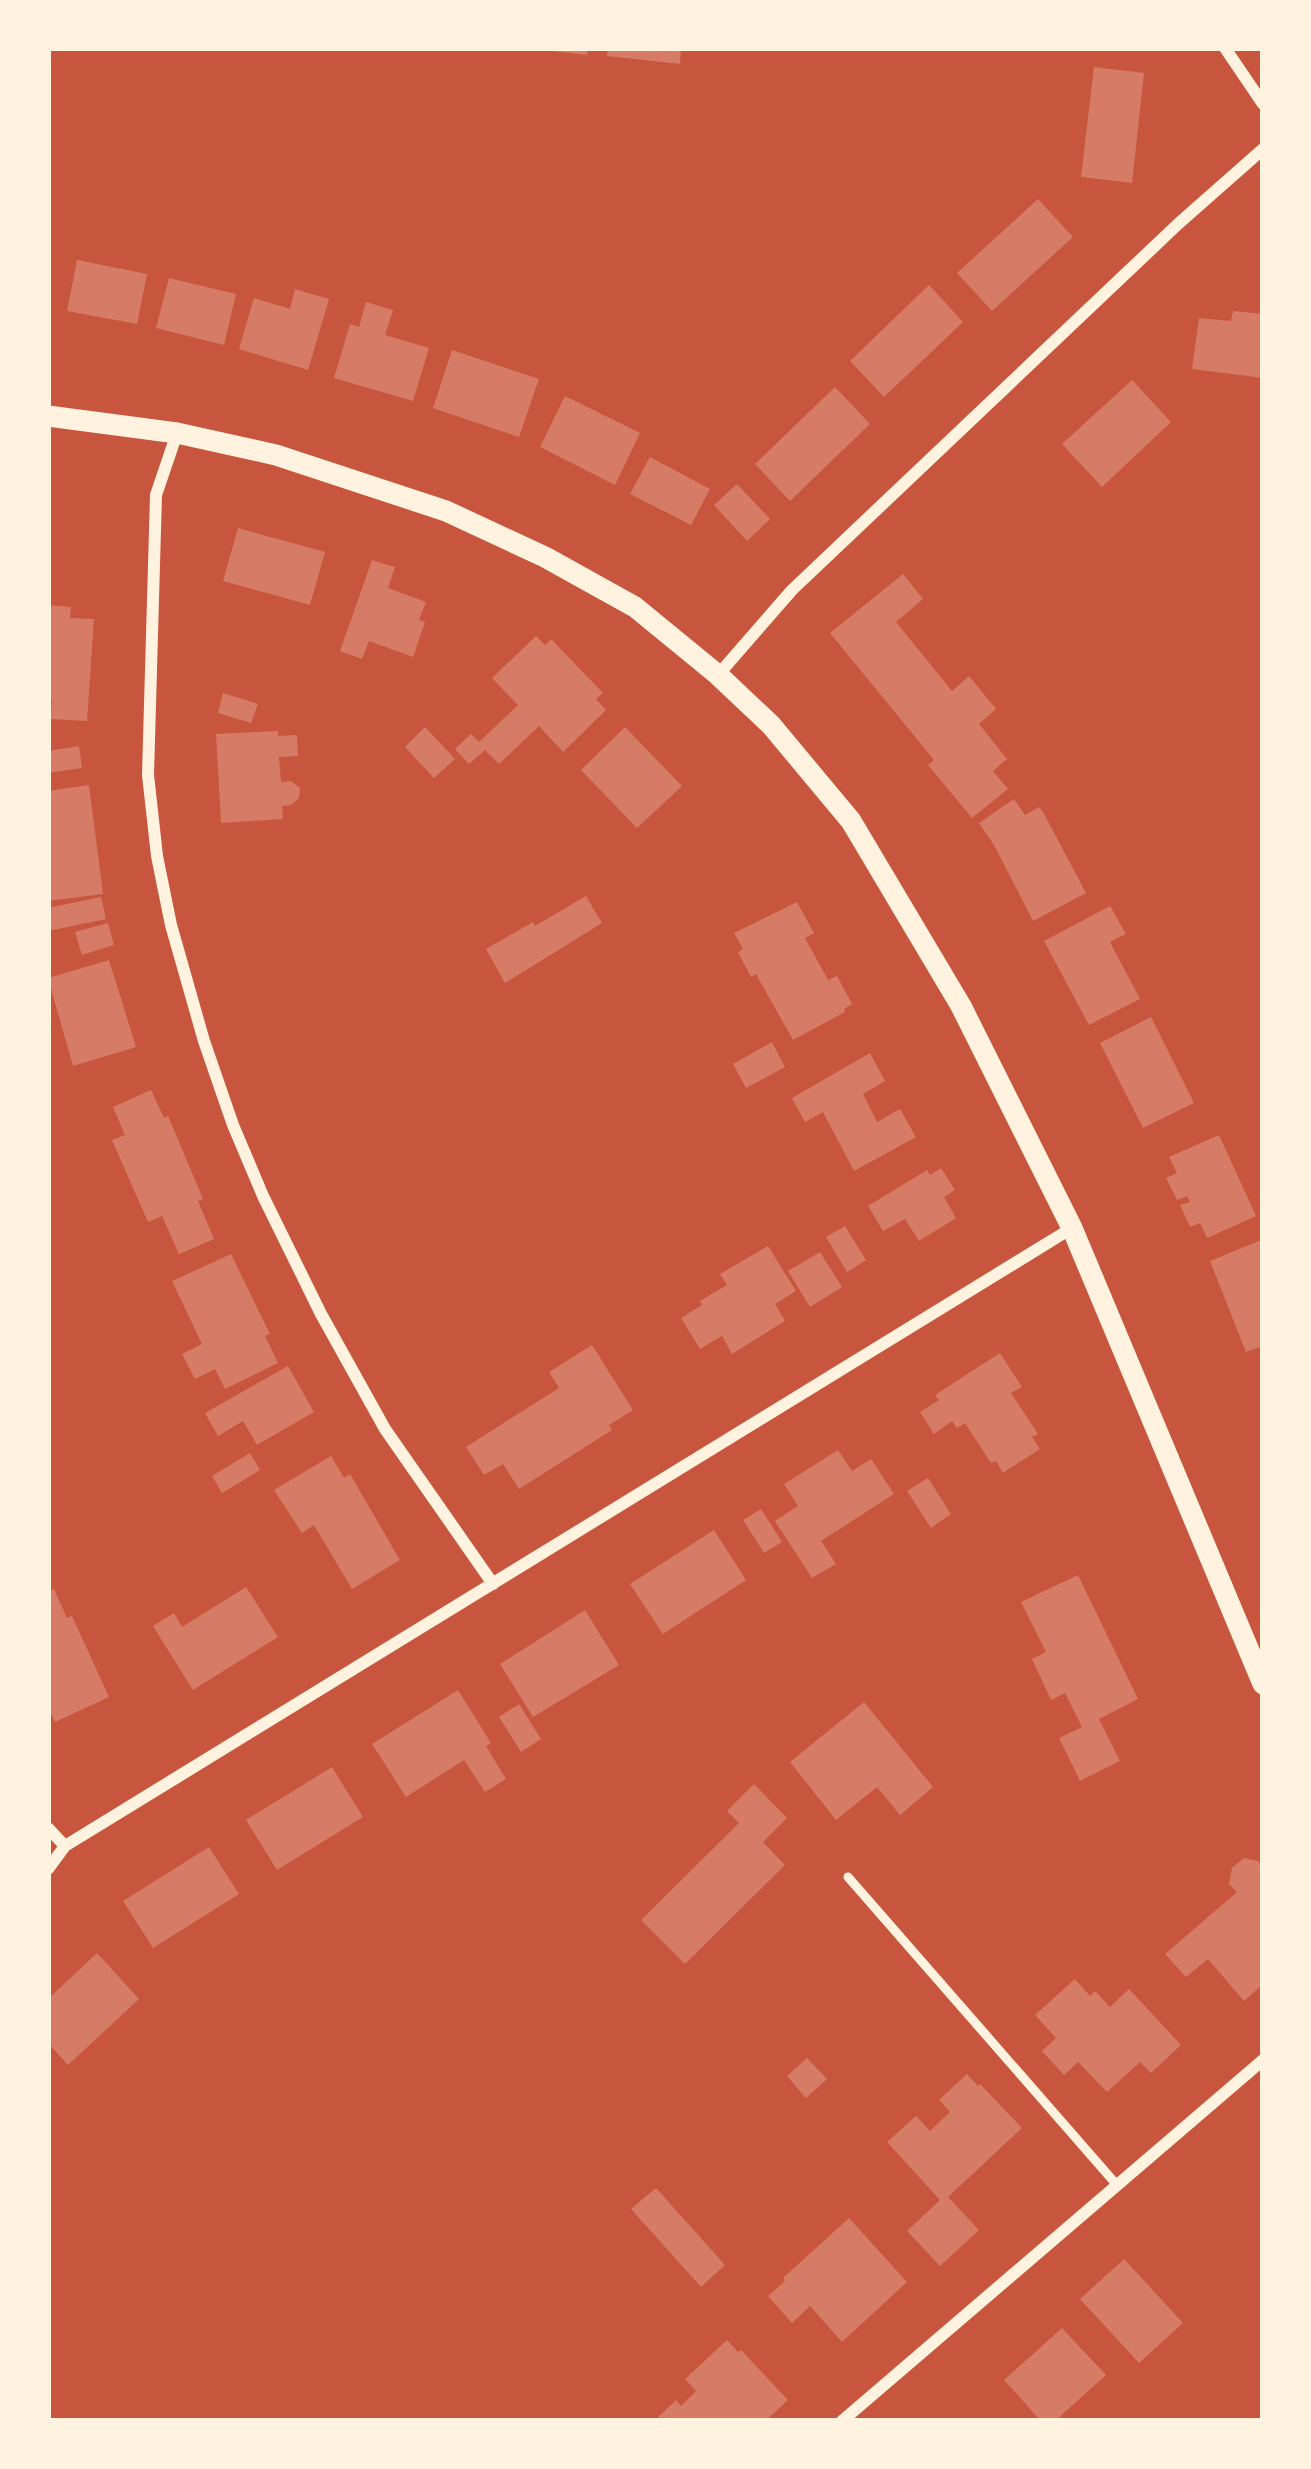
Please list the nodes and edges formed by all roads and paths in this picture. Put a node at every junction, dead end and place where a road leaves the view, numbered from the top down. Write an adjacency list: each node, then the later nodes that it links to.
1 (1225, 48): 2 (street)
2 (1263, 104)
3 (1263, 149): 6 (street)
4 (48, 416): 5 (street)
5 (176, 433): 6 (street); 8 (street)
6 (718, 676): 7 (street)
7 (1072, 1228): 8 (street); 9 (street)
8 (493, 1584): 11 (street)
9 (1263, 1684)
10 (48, 1828): 11 (street)
11 (65, 1846): 12 (street)
12 (48, 1869)
13 (848, 1877): 15 (lane)
14 (1263, 2060): 15 (street)
15 (1117, 2184): 16 (street)
16 (842, 2421)

